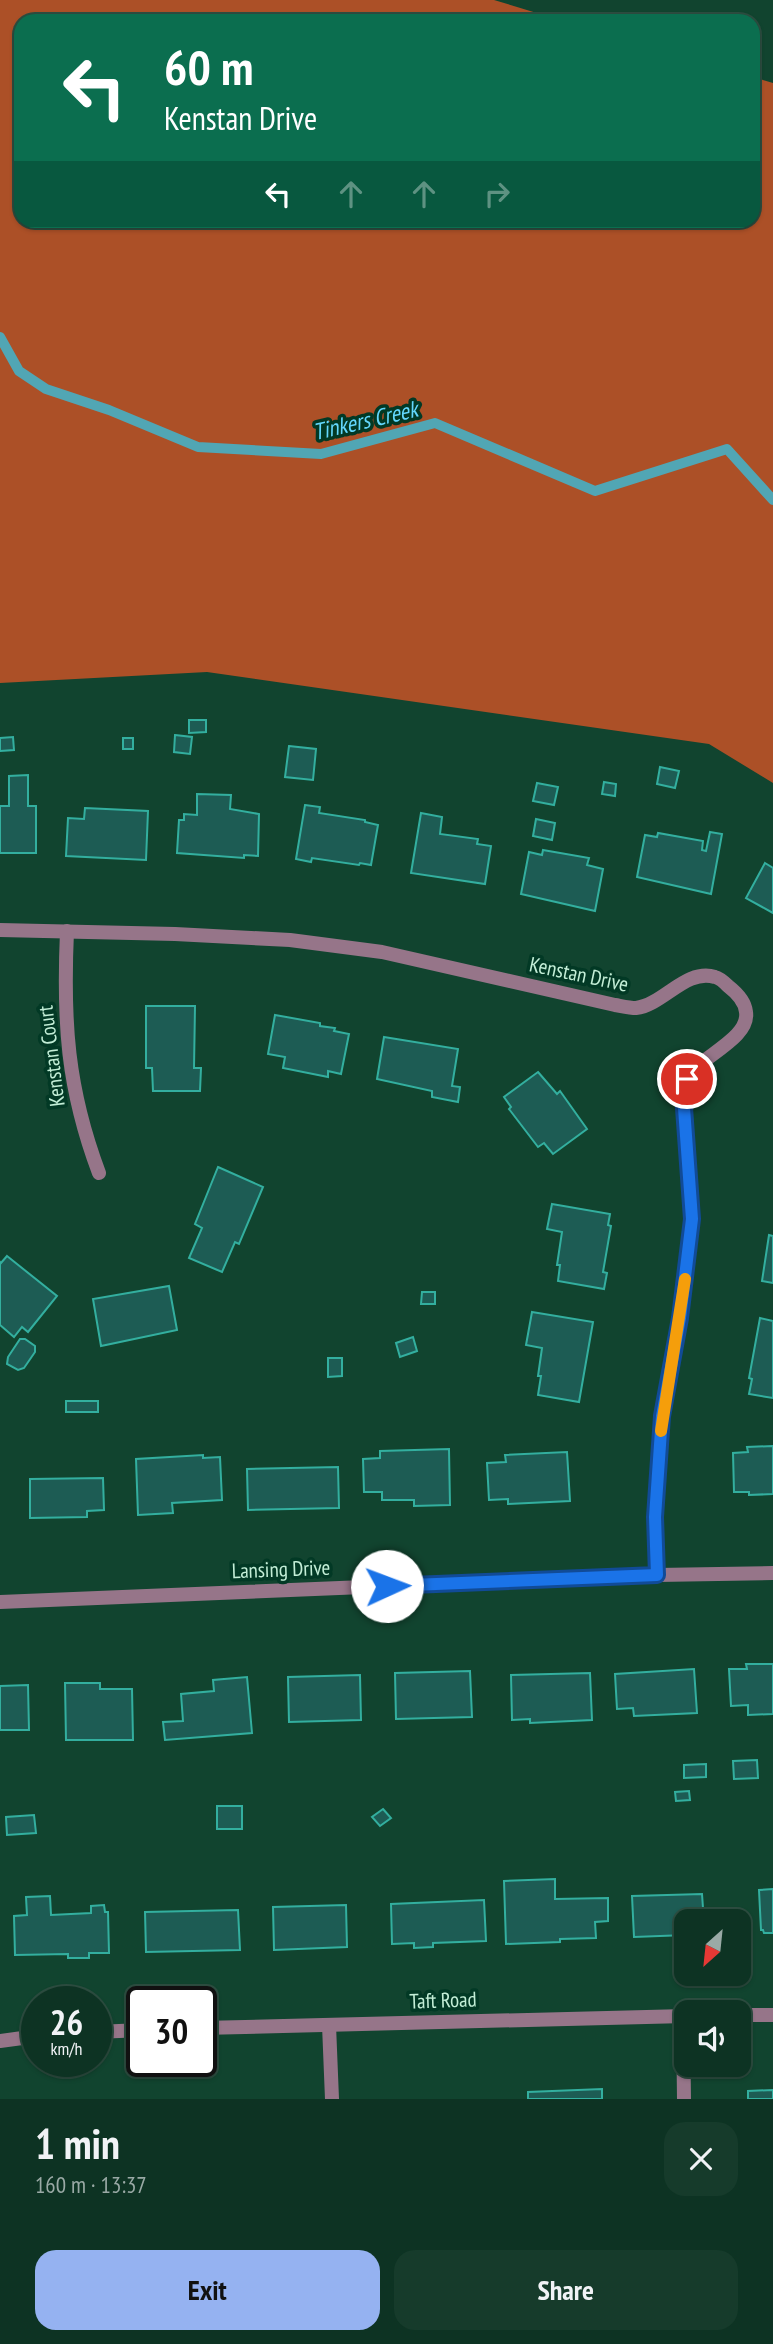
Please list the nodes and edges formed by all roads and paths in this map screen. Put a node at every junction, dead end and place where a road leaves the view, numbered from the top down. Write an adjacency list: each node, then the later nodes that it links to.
1 (0, 930): 2 (street, Kenstan Drive)
2 (67, 932): 3 (street, Kenstan Court); 5 (street, Kenstan Drive)
3 (99, 1173)
4 (773, 1573): 5 (street, Lansing Drive)
5 (657, 1575): 6 (street, Lansing Drive)
6 (0, 1602)
7 (751, 2015): 8 (street)
8 (773, 2015)
9 (674, 2016): 10 (street, Taft Road)
10 (329, 2025): 11 (street, Taft Road); 15 (street)
11 (217, 2028)
12 (21, 2038): 13 (street)
13 (0, 2041)
14 (684, 2077): 16 (street)
15 (332, 2099)
16 (684, 2099)

